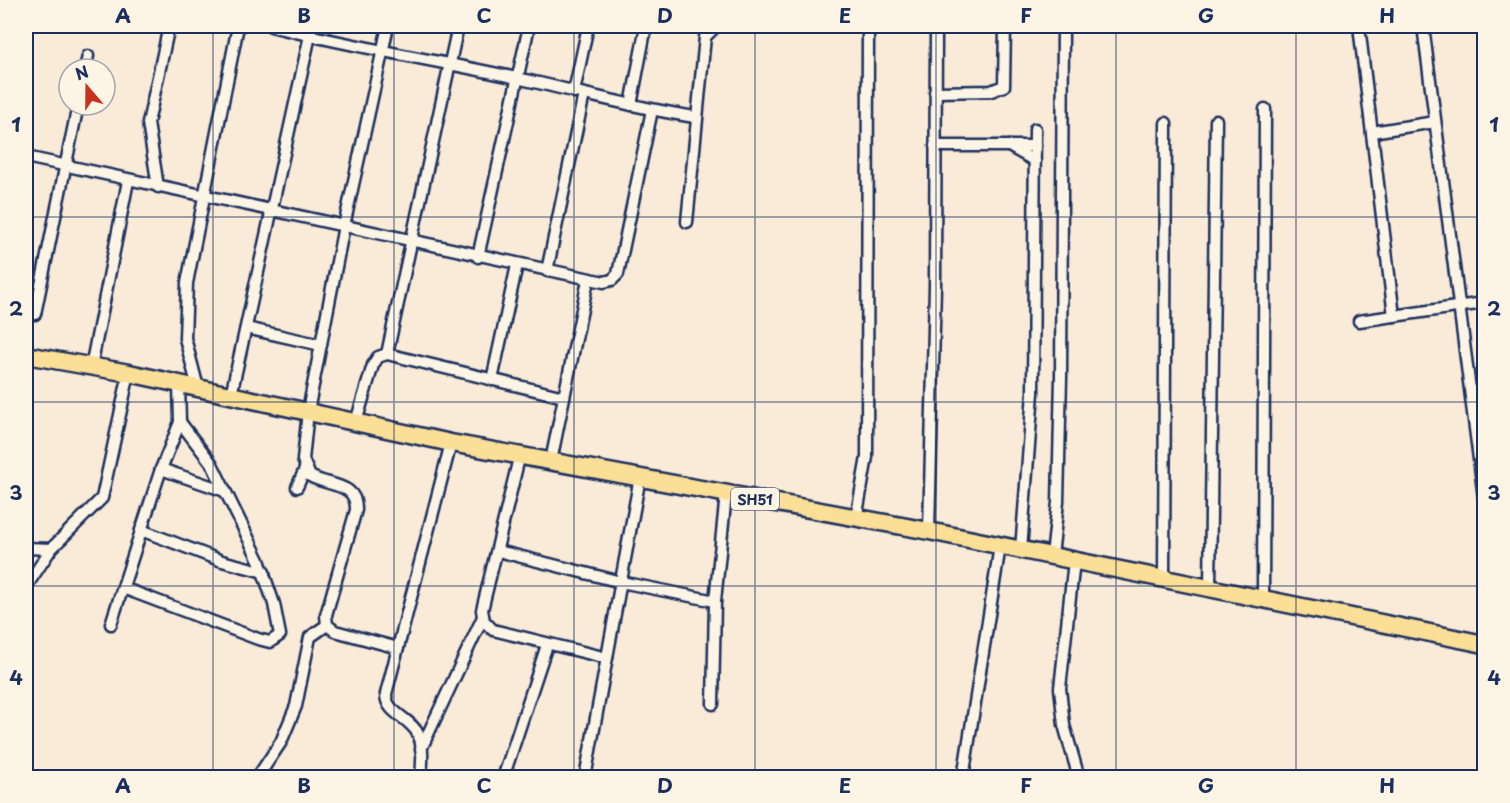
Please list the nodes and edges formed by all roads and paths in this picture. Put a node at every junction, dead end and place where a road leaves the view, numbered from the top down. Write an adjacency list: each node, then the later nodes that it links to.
1 (169, 26): 39 (street)
2 (238, 26): 40 (street)
3 (271, 26): 16 (street)
4 (388, 26): 17 (street)
5 (458, 26): 18 (street)
6 (529, 26): 19 (street)
7 (588, 26): 21 (street)
8 (646, 26): 22 (street)
9 (716, 26): 26 (street)
10 (868, 26): 79 (street)
11 (936, 26): 20 (street)
12 (1005, 26): 20 (street)
13 (1063, 26): 87 (street)
14 (1359, 26): 31 (street)
15 (1423, 26): 28 (street)
16 (311, 31): 17 (street); 41 (street)
17 (382, 52): 18 (street); 43 (street)
18 (449, 65): 19 (street); 44 (street)
19 (517, 78): 21 (street); 45 (street)
20 (935, 92): 32 (street)
21 (579, 93): 22 (street); 47 (street)
22 (631, 105): 24 (street)
23 (1265, 109): 95 (street)
24 (652, 110): 26 (street); 48 (street)
25 (76, 117): 37 (street)
26 (695, 117): 42 (street)
27 (1216, 120): 94 (street)
28 (1435, 122): 31 (street); 50 (street)
29 (1166, 123): 90 (street)
30 (1035, 129): 34 (street)
31 (1372, 132): 52 (street)
32 (935, 146): 33 (street); 81 (street)
33 (1009, 146): 34 (street); 36 (street)
34 (1035, 146): 36 (street)
35 (26, 157): 37 (street)
36 (1035, 161): 85 (street)
37 (66, 166): 38 (street); 51 (street)
38 (132, 182): 39 (street); 58 (street)
39 (154, 186): 40 (street)
40 (203, 197): 41 (street); 62 (street)
41 (272, 213): 43 (street); 54 (street)
42 (687, 222)
43 (344, 226): 44 (street); 55 (street)
44 (410, 240): 45 (street); 56 (street)
45 (478, 257): 46 (street)
46 (517, 265): 47 (street); 60 (street)
47 (547, 271): 48 (street)
48 (588, 280): 64 (street)
49 (1485, 303): 50 (street)
50 (1459, 307): 52 (street); 68 (street)
51 (35, 314)
52 (1394, 316): 53 (street)
53 (1359, 321)
54 (246, 328): 55 (street); 63 (street)
55 (321, 345): 65 (street)
56 (387, 354): 60 (street); 67 (street)
57 (26, 355): 58 (main road, SH51)
58 (91, 367): 59 (main road, SH51)
59 (129, 373): 61 (main road, SH51); 84 (street)
60 (492, 380): 64 (street)
61 (179, 385): 62 (main road, SH51); 66 (street)
62 (198, 388): 63 (main road, SH51)
63 (231, 395): 65 (main road, SH51)
64 (564, 397): 71 (street)
65 (308, 411): 67 (main road, SH51); 73 (street)
66 (180, 422): 72 (street); 76 (street)
67 (356, 422): 69 (main road, SH51)
68 (1480, 424): 78 (street)
69 (451, 442): 70 (main road, SH51); 102 (street)
70 (520, 454): 71 (main road, SH51); 86 (street)
71 (550, 461): 74 (main road, SH51)
72 (161, 469): 76 (street); 80 (street)
73 (305, 470): 75 (street); 99 (street)
74 (640, 477): 77 (main road, SH51); 91 (street)
75 (297, 487)
76 (225, 491): 89 (street)
77 (726, 494): 79 (main road, SH51); 96 (street)
78 (1485, 498)
79 (856, 519): 81 (main road, SH51)
80 (141, 530): 89 (street); 93 (street)
81 (929, 531): 82 (main road, SH51)
82 (1000, 546): 85 (main road, SH51); 110 (street)
83 (26, 548): 84 (street)
84 (51, 549): 92 (street)
85 (1021, 550): 87 (main road, SH51)
86 (498, 551): 91 (street); 97 (street)
87 (1052, 556): 88 (main road, SH51)
88 (1074, 561): 90 (main road, SH51); 111 (street)
89 (264, 572): 93 (street)
90 (1164, 579): 94 (main road, SH51)
91 (621, 582): 96 (street); 103 (street)
92 (26, 587)
93 (123, 588): 98 (street)
94 (1210, 588): 95 (main road, SH51)
95 (1263, 599): 100 (main road, SH51)
96 (716, 601): 104 (street)
97 (483, 617): 101 (street); 105 (street)
98 (111, 624)
99 (327, 625): 102 (street); 106 (street)
100 (1485, 644)
101 (547, 645): 103 (street); 108 (street)
102 (398, 648): 105 (street)
103 (607, 657): 109 (street)
104 (713, 704)
105 (421, 749): 107 (street)
106 (257, 777)
107 (421, 777)
108 (503, 777)
109 (585, 777)
110 (963, 777)
111 (1079, 777)

